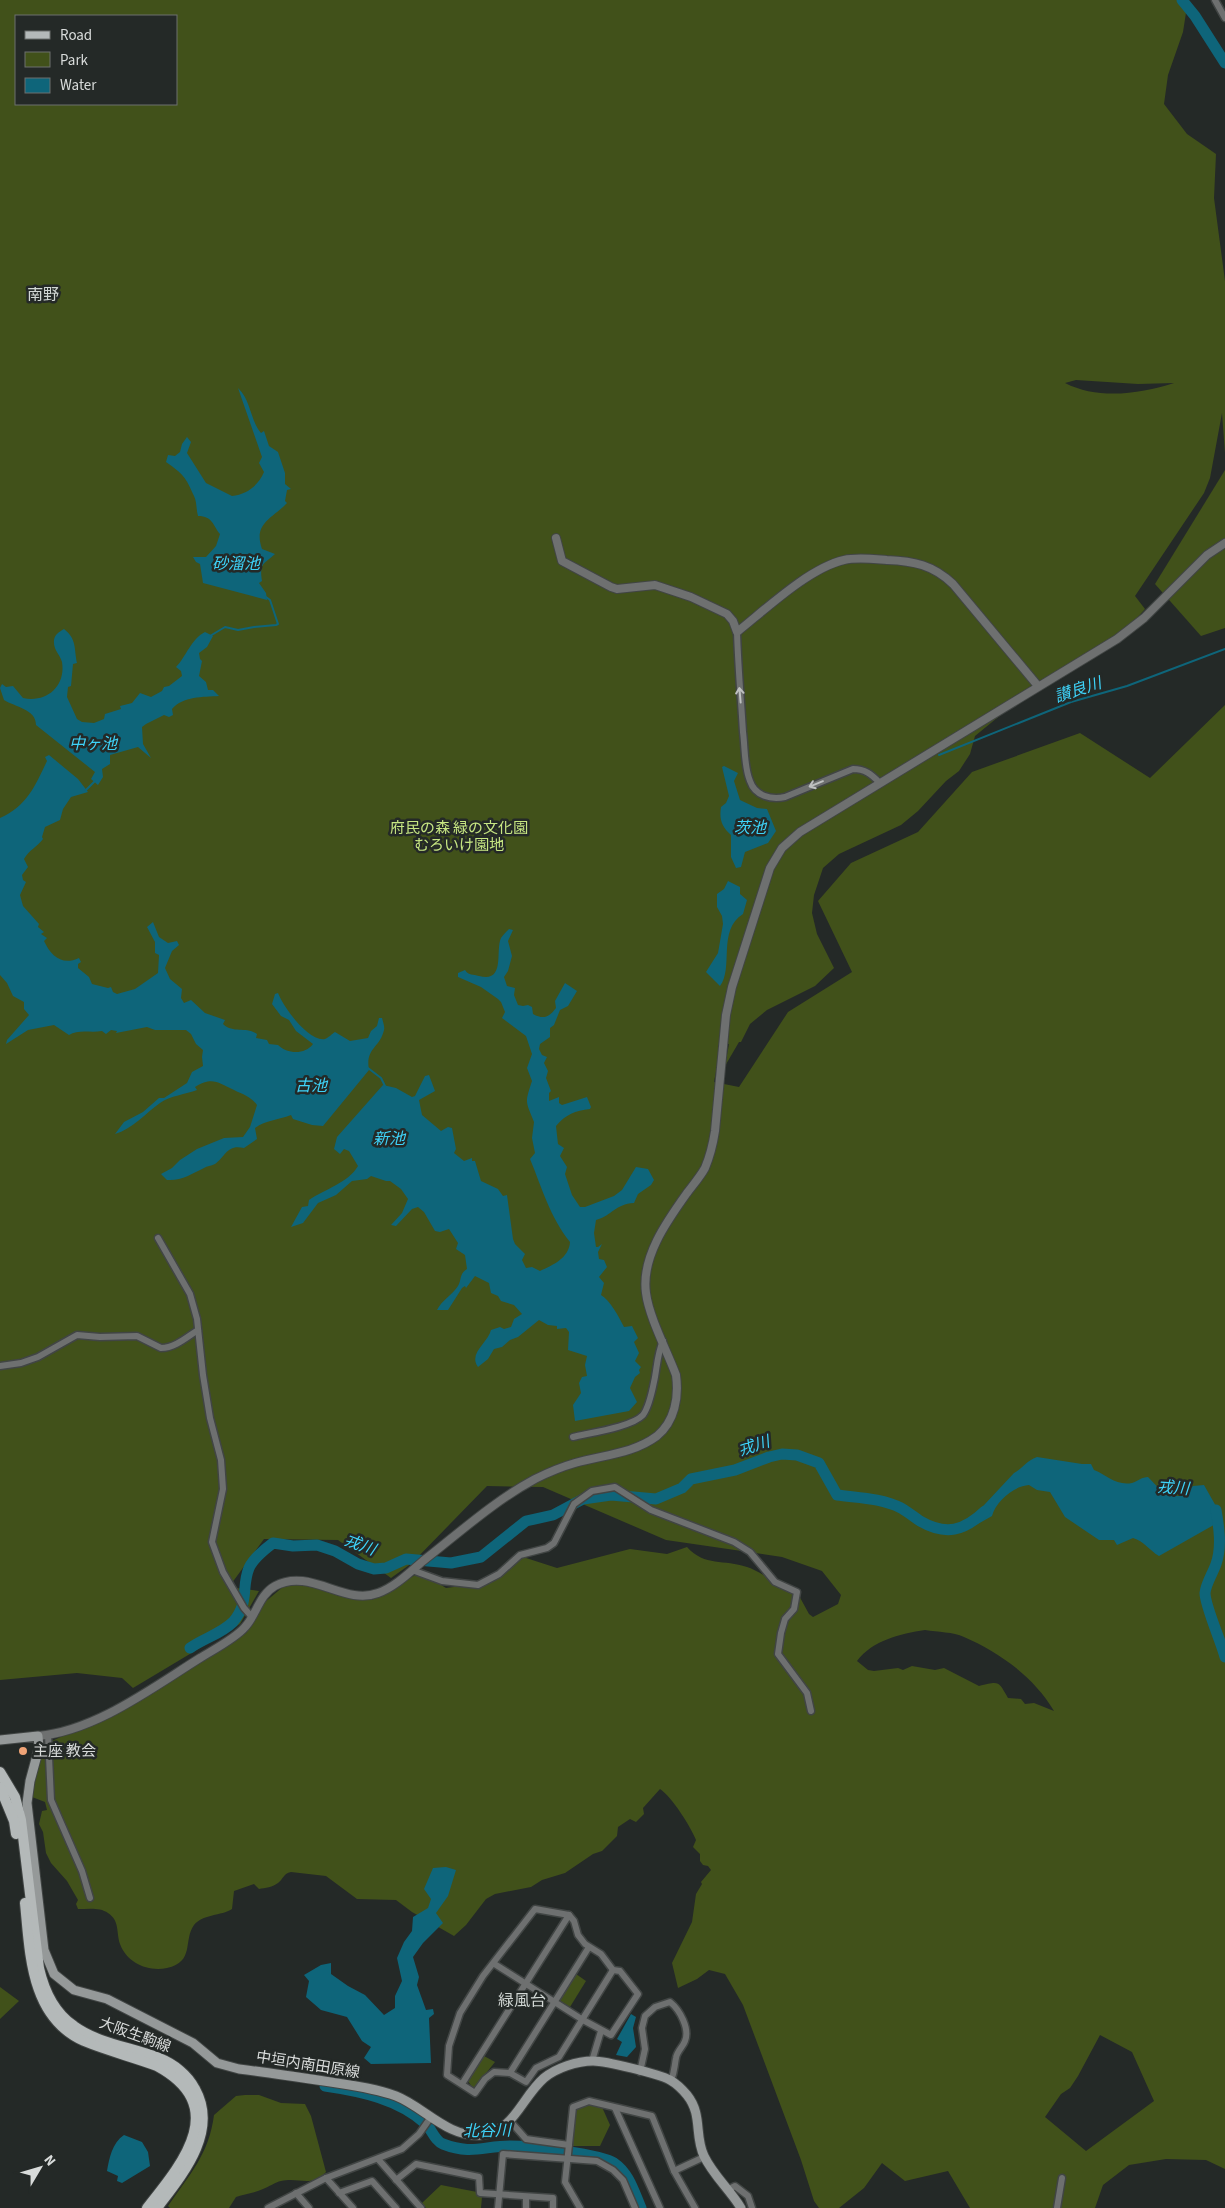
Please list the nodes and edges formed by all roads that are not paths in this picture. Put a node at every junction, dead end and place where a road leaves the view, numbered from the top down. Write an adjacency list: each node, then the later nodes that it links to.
1 (1215, 0): 2 (street)
2 (1225, 18)
3 (556, 538): 5 (street)
4 (1225, 543): 6 (street)
5 (737, 632): 6 (street); 7 (street, one-way to 5)
6 (1038, 686): 7 (street)
7 (880, 784): 10 (street)
8 (158, 1238): 9 (street)
9 (198, 1330): 11 (street); 14 (street)
10 (663, 1341): 12 (street); 13 (street)
11 (0, 1366)
12 (573, 1437)
13 (412, 1570): 14 (street); 15 (street)
14 (252, 1617): 16 (street)
15 (811, 1711)
16 (48, 1735): 17 (street); 21 (street)
17 (38, 1736): 18 (main road); 36 (main road, 中垣内南田原線)
18 (0, 1740)
19 (0, 1772): 52 (main road, 大阪生駒線)
20 (0, 1787): 52 (main road, 大阪生駒線)
21 (90, 1898)
22 (569, 1915): 23 (street); 24 (street); 26 (street)
23 (589, 1947): 25 (street); 27 (street)
24 (493, 1963): 26 (street); 34 (street)
25 (613, 1970): 28 (street); 29 (street)
26 (526, 1984): 27 (street); 34 (street)
27 (555, 2002): 28 (street); 32 (street)
28 (583, 2020): 29 (street); 32 (street)
29 (600, 2031): 30 (street)
30 (592, 2061): 31 (main road, 中垣内南田原線); 37 (main road, 中垣内南田原線)
31 (640, 2072): 33 (main road, 中垣内南田原線); 33 (street)
32 (510, 2074): 34 (street)
33 (671, 2080): 39 (main road)
34 (462, 2084)
35 (615, 2108): 38 (street); 42 (street); 63 (street)
36 (430, 2117): 37 (main road, 中垣内南田原線); 40 (street)
37 (510, 2121): 38 (street)
38 (569, 2145): 41 (street)
39 (704, 2157): 42 (street); 46 (main road)
40 (378, 2159): 43 (street); 45 (street)
41 (567, 2159): 49 (street); 61 (street); 62 (street)
42 (674, 2172): 51 (street)
43 (326, 2178): 47 (street); 48 (street)
44 (1062, 2178): 66 (street)
45 (396, 2180): 49 (street); 57 (street)
46 (729, 2189): 64 (main road); 65 (street)
47 (296, 2193): 53 (street); 54 (street)
48 (339, 2193): 55 (street); 56 (street)
49 (499, 2194): 50 (street); 58 (street)
50 (526, 2197): 59 (street); 60 (street)
51 (693, 2207)
52 (150, 2208)
53 (268, 2208)
54 (310, 2208)
55 (353, 2208)
56 (396, 2208)
57 (421, 2208)
58 (498, 2208)
59 (526, 2208)
60 (553, 2208)
61 (580, 2208)
62 (635, 2208)
63 (660, 2208)
64 (742, 2208)
65 (752, 2208)
66 (1057, 2208)

